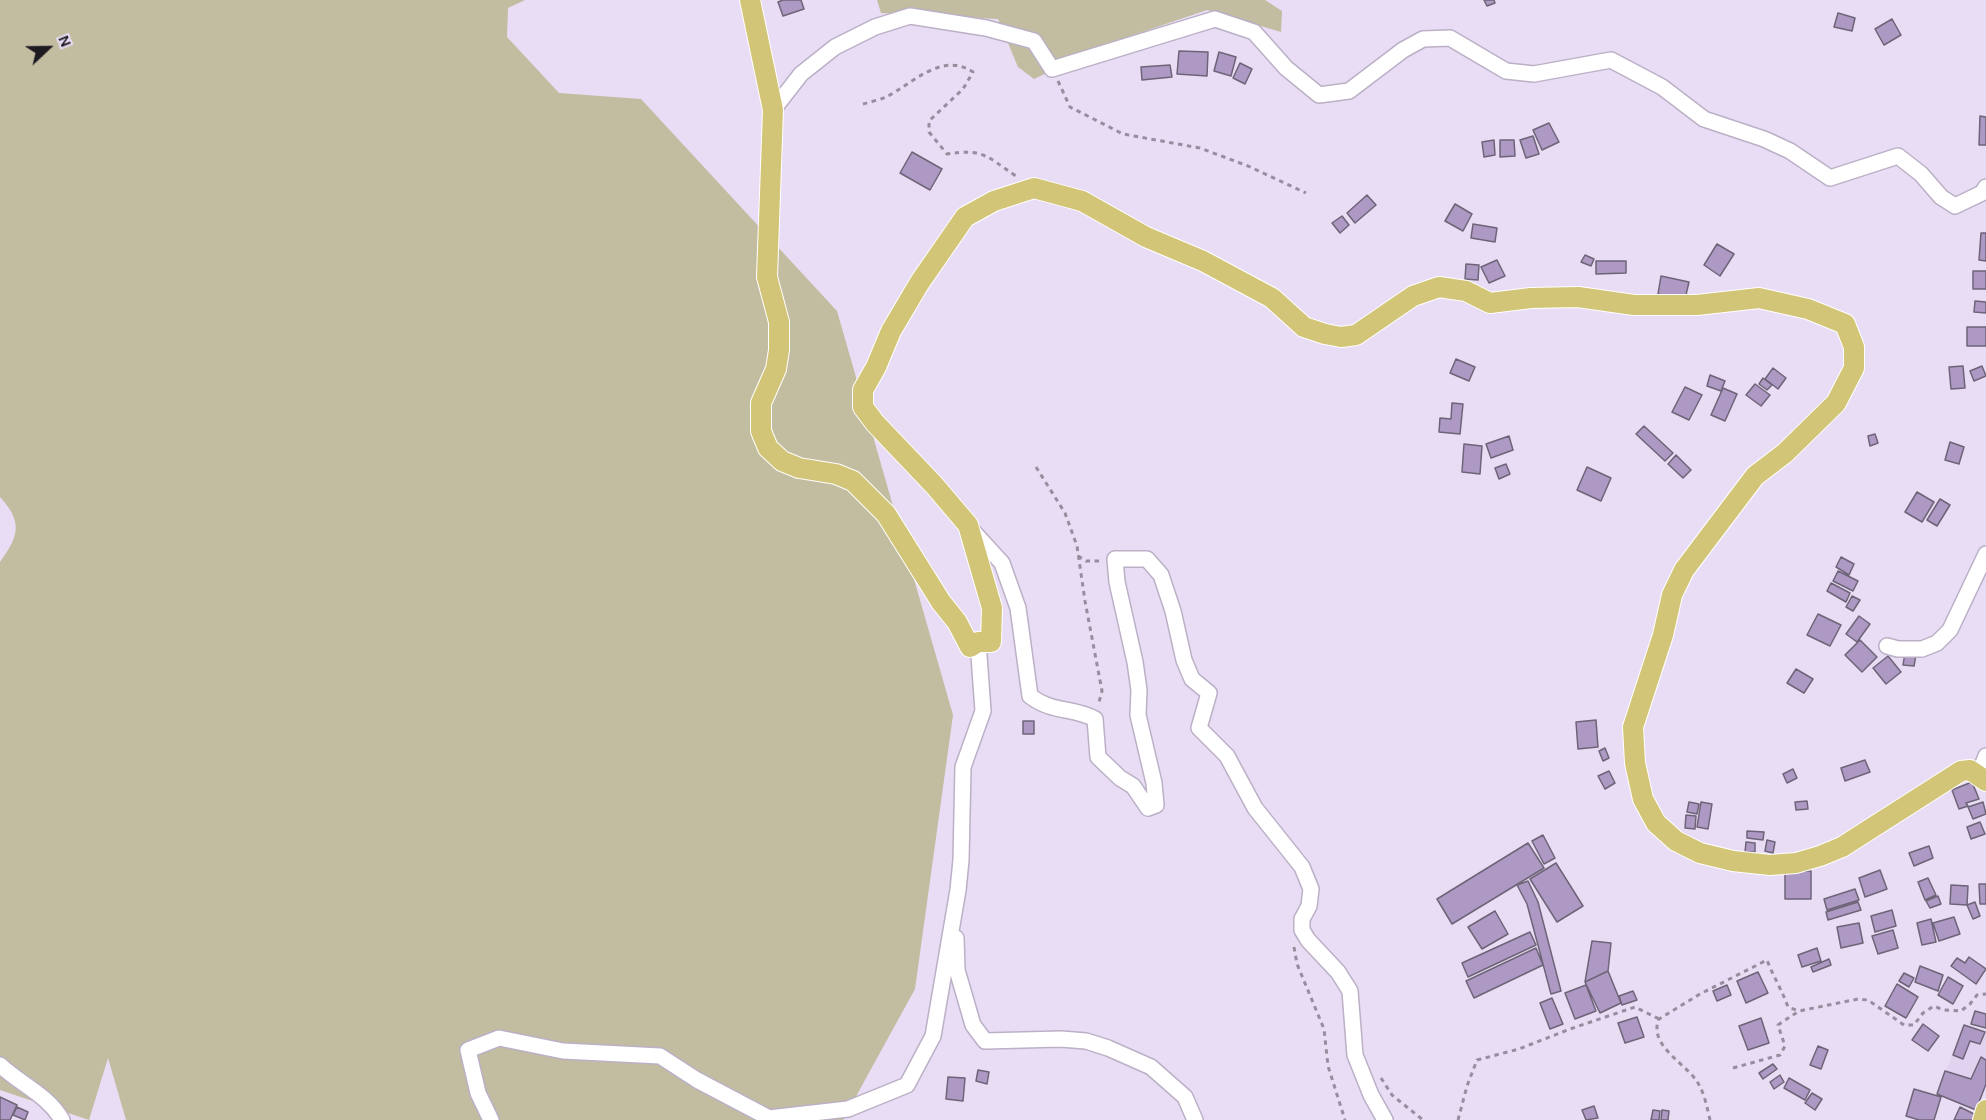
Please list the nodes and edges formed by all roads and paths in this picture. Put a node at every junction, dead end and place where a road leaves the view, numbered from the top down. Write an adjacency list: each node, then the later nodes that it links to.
1 (750, 0): 4 (main road)
2 (1052, 69): 4 (street); 5 (street); 7 (path)
3 (863, 104): 6 (path)
4 (772, 110): 13 (main road)
5 (1986, 187)
6 (1034, 188): 9 (main road); 17 (main road)
7 (1306, 193)
8 (1036, 468): 11 (path)
9 (968, 525): 13 (main road); 15 (street)
10 (1986, 554): 14 (street)
11 (1078, 556): 12 (path); 15 (path)
12 (1115, 559): 15 (street); 19 (street)
13 (978, 642): 18 (street)
14 (1887, 646)
15 (1095, 719)
16 (1986, 756): 17 (street)
17 (1982, 778)
18 (955, 905): 28 (street); 29 (street)
19 (1302, 930): 23 (street); 30 (path)
20 (1986, 994): 21 (path)
21 (1799, 1011): 22 (path); 25 (path)
22 (1659, 1019): 33 (path); 34 (path)
23 (1355, 1055): 31 (street); 32 (path)
24 (0, 1065): 27 (street)
25 (1733, 1068)
26 (1986, 1110): 35 (main road)
27 (62, 1120)
28 (491, 1120)
29 (1195, 1120)
30 (1345, 1120)
31 (1384, 1120)
32 (1423, 1120)
33 (1458, 1120)
34 (1710, 1120)
35 (1983, 1120)

